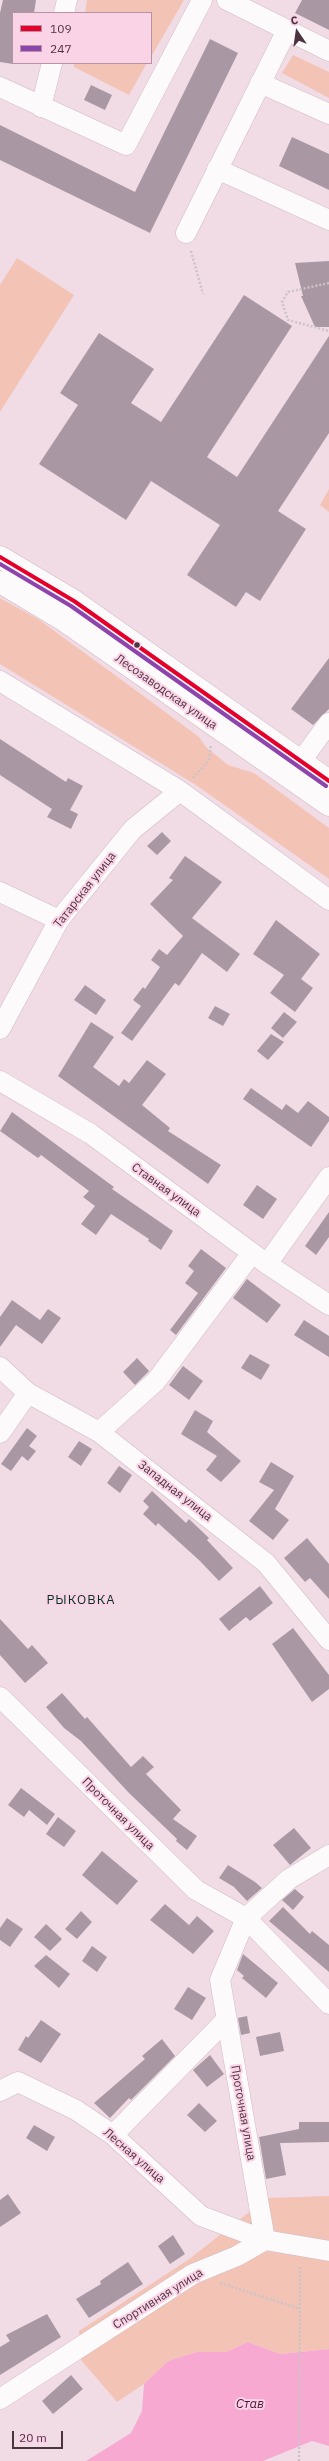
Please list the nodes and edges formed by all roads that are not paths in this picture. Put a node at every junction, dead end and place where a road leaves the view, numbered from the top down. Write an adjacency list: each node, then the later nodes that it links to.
1 (67, 0): 4 (street)
2 (202, 0): 10 (street)
3 (230, 1): 5 (street)
4 (64, 12)
5 (287, 30): 6 (street); 8 (street)
6 (329, 51)
7 (52, 64): 10 (street)
8 (260, 83): 11 (street); 12 (street)
9 (0, 87): 10 (street)
10 (41, 107)
11 (329, 114)
12 (217, 169): 13 (street); 14 (street)
13 (329, 220)
14 (186, 233)
15 (0, 557): 19 (main road, Лесозаводская улица)
16 (0, 582): 22 (main road, Лесозаводская улица)
17 (0, 681): 21 (street)
18 (329, 723): 19 (street)
19 (301, 761): 20 (main road, Лесозаводская улица)
20 (329, 781)
21 (180, 791): 24 (street); 25 (street, Татарская улица)
22 (329, 806)
23 (0, 892): 25 (street)
24 (329, 900)
25 (59, 920): 26 (street, Татарская улица)
26 (0, 1029)
27 (0, 1081): 29 (street, Ставная улица)
28 (329, 1177): 29 (street)
29 (259, 1258): 30 (street, Ставная улица); 33 (street)
30 (329, 1305)
31 (0, 1367): 32 (street, Западная улица)
32 (28, 1393): 33 (street, Западная улица); 34 (street)
33 (99, 1432): 35 (street, Западная улица)
34 (0, 1434)
35 (329, 1640)
36 (0, 1697): 38 (street, Проточная улица)
37 (329, 1855): 38 (street, Проточная улица)
38 (246, 1918): 39 (street, Проточная улица); 40 (street, Проточная улица)
39 (329, 2004)
40 (227, 2020): 42 (street); 43 (street, Проточная улица)
41 (0, 2091): 42 (street, Лесная улица)
42 (113, 2135): 43 (street, Лесная улица)
43 (265, 2240): 44 (street); 45 (street, Спортивная улица)
44 (329, 2251)
45 (0, 2399)

